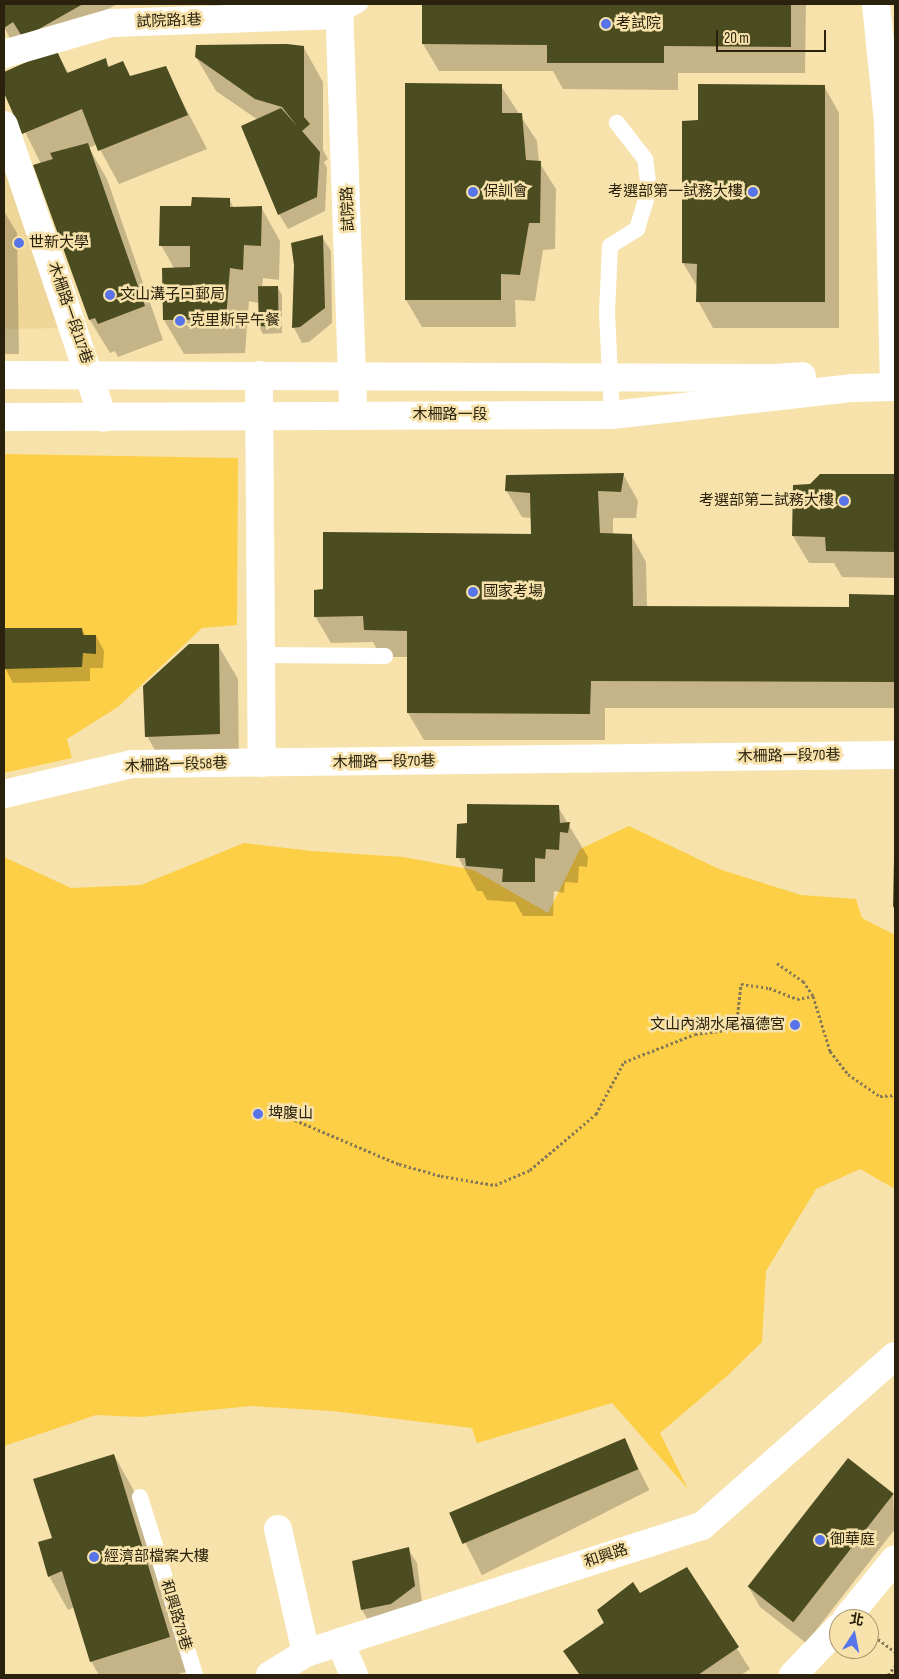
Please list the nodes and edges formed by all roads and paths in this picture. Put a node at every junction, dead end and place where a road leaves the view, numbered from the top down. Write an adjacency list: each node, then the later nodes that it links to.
1 (876, 4): 11 (street)
2 (346, 8): 3 (street, 試院路1巷); 8 (street, 試院路)
3 (4, 54)
4 (617, 123): 10 (lane)
5 (4, 125): 9 (street, 木柵路一段117巷)
6 (4, 375): 9 (street)
7 (259, 375): 8 (street); 9 (street); 13 (street)
8 (352, 375): 10 (street); 12 (street, 試院路)
9 (92, 376): 16 (street, 木柵路一段117巷)
10 (611, 377): 11 (street); 14 (lane)
11 (895, 378): 14 (street, 木柵路一段)
12 (353, 414): 13 (street, 木柵路一段); 14 (street, 木柵路一段)
13 (260, 415): 16 (street, 木柵路一段); 17 (street)
14 (612, 416)
15 (4, 417): 16 (street, 木柵路一段)
16 (103, 418)
17 (262, 655): 18 (lane); 20 (street)
18 (385, 656)
19 (895, 755): 20 (street, 木柵路一段70巷)
20 (262, 763): 21 (street, 木柵路一段58巷)
21 (4, 794)
22 (777, 963): 23 (path)
23 (813, 996): 24 (path); 25 (path)
24 (895, 1095)
25 (281, 1114)
26 (895, 1356): 33 (street, 和興路)
27 (140, 1497): 37 (lane, 和興路79巷)
28 (278, 1529): 35 (street)
29 (895, 1559): 30 (street)
30 (854, 1609)
31 (829, 1637): 40 (street)
32 (879, 1640): 34 (path)
33 (340, 1642): 35 (street, 和興路); 39 (street)
34 (895, 1652)
35 (306, 1653): 38 (street, 和興路)
36 (895, 1666): 41 (path)
37 (195, 1675)
38 (270, 1675)
39 (354, 1675)
40 (793, 1675)
41 (888, 1675)

